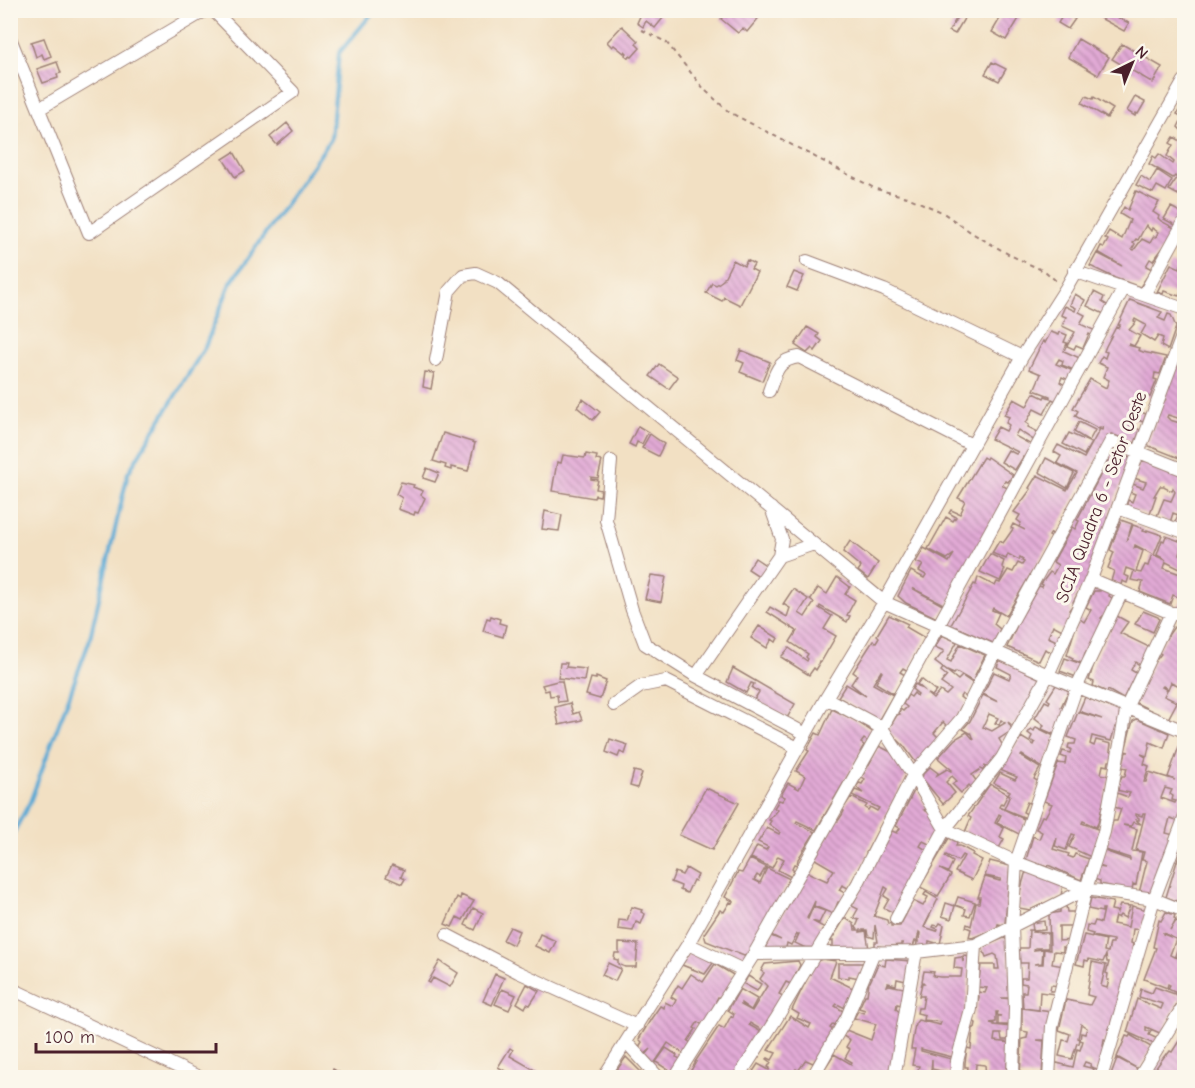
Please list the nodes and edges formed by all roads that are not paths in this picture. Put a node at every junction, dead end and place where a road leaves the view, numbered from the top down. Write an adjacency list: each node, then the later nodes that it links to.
1 (206, 10): 5 (street)
2 (213, 10): 5 (street)
3 (10, 38): 5 (street)
4 (1185, 81): 8 (street)
5 (39, 109)
6 (1185, 222): 10 (street)
7 (807, 261): 13 (street)
8 (1074, 271): 9 (street); 13 (street)
9 (1124, 288): 10 (street); 30 (street)
10 (1144, 295): 11 (street)
11 (1185, 309)
12 (1185, 331): 17 (street, SCIA Quadra 6 - Setor Oeste)
13 (1022, 357): 16 (street)
14 (436, 360): 20 (street)
15 (769, 391): 16 (street)
16 (972, 445): 27 (street)
17 (1138, 451): 19 (street); 21 (street, SCIA Quadra 6 - Setor Oeste); 31 (street)
18 (611, 461): 33 (street)
19 (1185, 470)
20 (771, 508): 23 (street); 24 (street)
21 (1118, 508): 22 (street); 25 (street, SCIA Quadra 6 - Setor Oeste)
22 (1185, 532)
23 (814, 544): 24 (street); 27 (street)
24 (779, 556): 33 (street)
25 (1091, 579): 26 (street); 32 (street, SCIA Quadra 6 - Setor Oeste)
26 (1122, 592): 28 (street); 34 (street)
27 (884, 602): 30 (street); 35 (street)
28 (1171, 613): 29 (street); 37 (street)
29 (1185, 613)
30 (937, 626): 31 (street); 38 (street)
31 (996, 652): 32 (street); 42 (street)
32 (1048, 675): 34 (street); 44 (street, SCIA Quadra 6 - Setor Oeste)
33 (696, 676): 40 (street)
34 (1077, 686): 37 (street); 45 (street)
35 (826, 698): 38 (street); 40 (street)
36 (614, 705): 41 (street)
37 (1126, 706): 39 (street); 46 (street)
38 (882, 728): 42 (street); 56 (street)
39 (1185, 730)
40 (806, 734): 41 (street)
41 (798, 748): 52 (street)
42 (913, 775): 44 (street); 57 (street)
43 (1185, 819): 47 (street)
44 (945, 828): 45 (street); 49 (street, SCIA Quadra 6 - Setor Oeste)
45 (1016, 862): 46 (street); 50 (street)
46 (1086, 889): 47 (street); 50 (street); 72 (street)
47 (1154, 898): 48 (street); 73 (street)
48 (1185, 911)
49 (896, 919)
50 (1012, 927): 53 (street); 71 (street)
51 (447, 935): 61 (street)
52 (688, 944): 58 (street); 61 (street)
53 (975, 945): 55 (street); 70 (street)
54 (874, 952): 55 (street); 57 (street); 68 (street)
55 (916, 952): 69 (street)
56 (754, 954): 57 (street); 58 (street)
57 (815, 954): 67 (street)
58 (743, 970): 66 (street)
59 (10, 988): 63 (street)
60 (1185, 1005): 74 (street)
61 (637, 1026): 62 (street)
62 (627, 1043): 64 (street); 65 (street)
63 (201, 1077)
64 (603, 1077)
65 (659, 1077)
66 (675, 1077)
67 (738, 1077)
68 (812, 1077)
69 (894, 1077)
70 (956, 1077)
71 (1013, 1077)
72 (1049, 1077)
73 (1101, 1077)
74 (1139, 1077)

